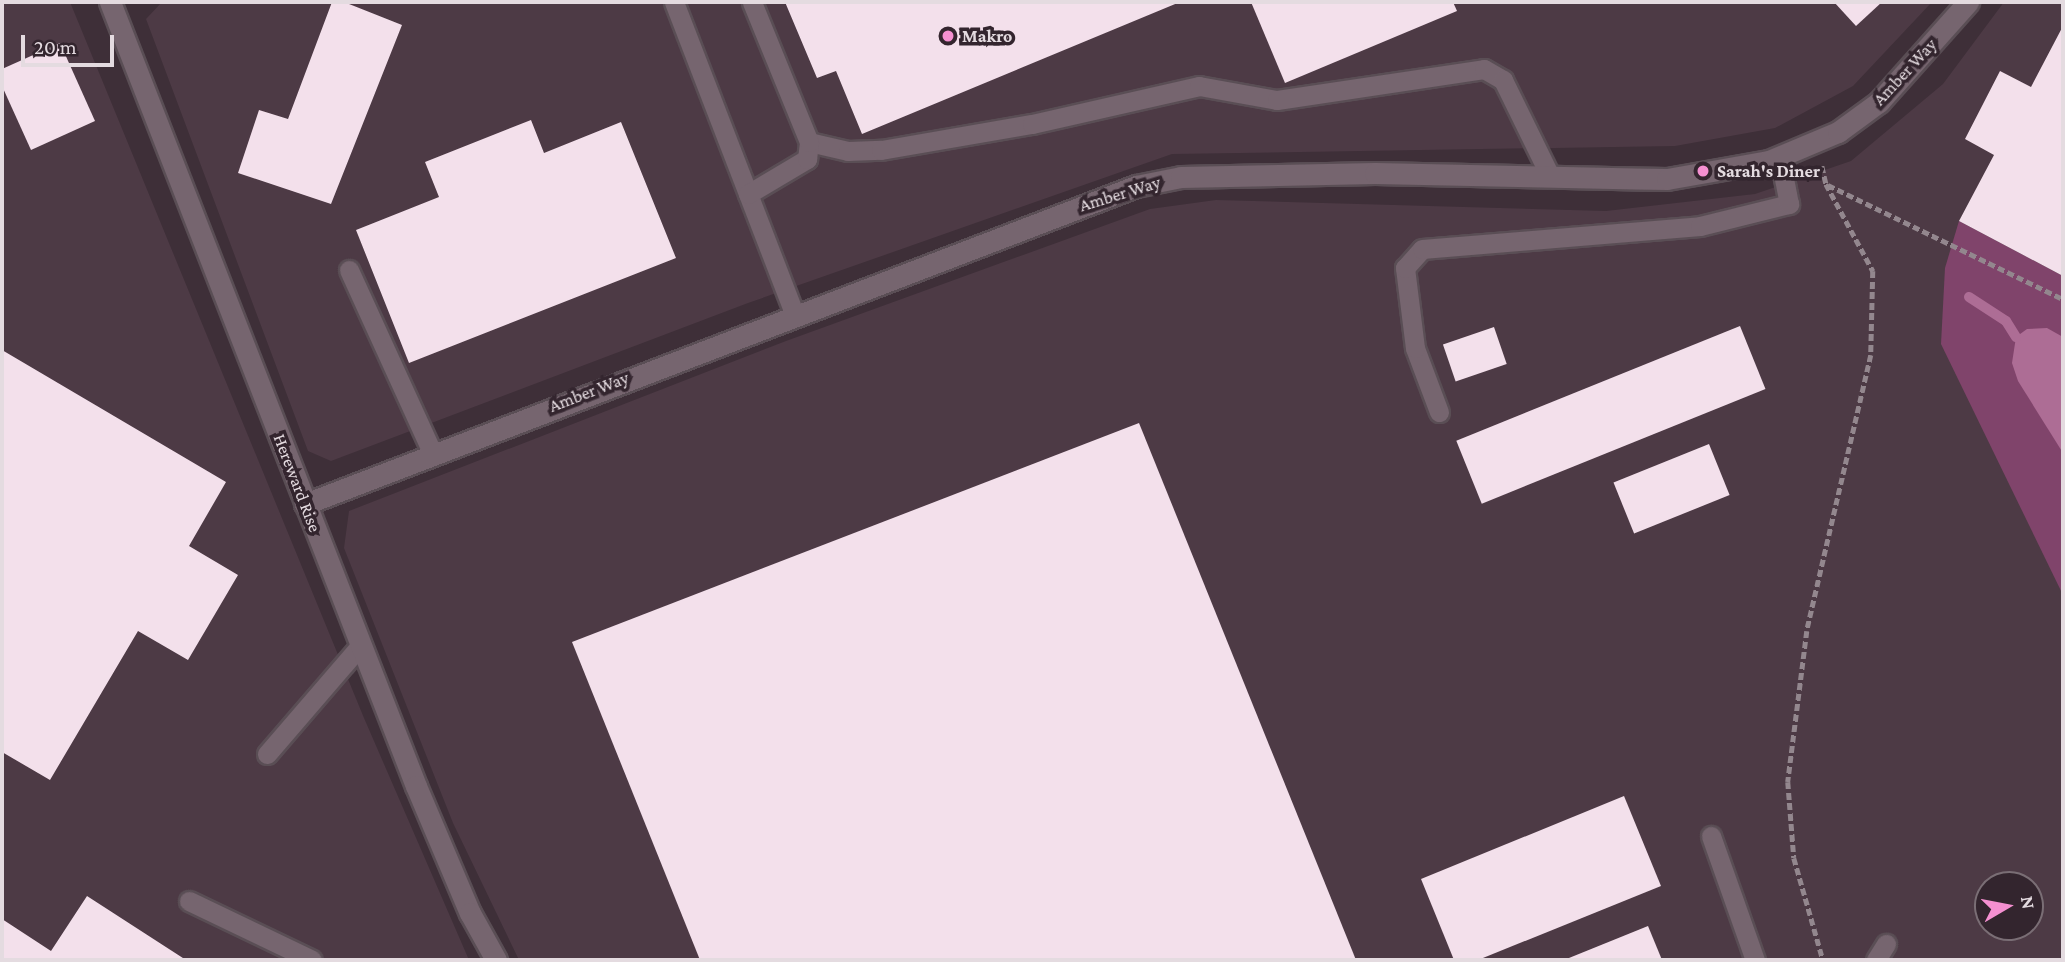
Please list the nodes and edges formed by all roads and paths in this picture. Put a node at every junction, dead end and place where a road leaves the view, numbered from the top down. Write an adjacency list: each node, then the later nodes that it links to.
1 (110, 2): 16 (street, Hereward Rise)
2 (674, 2): 10 (lane)
3 (752, 2): 5 (lane)
4 (1968, 2): 6 (street, Amber Way)
5 (809, 142): 8 (lane); 10 (lane)
6 (1780, 158): 8 (street, Amber Way); 14 (lane)
7 (1820, 158): 9 (path)
8 (1550, 176): 13 (street, Amber Way)
9 (1826, 184): 12 (path); 24 (path)
10 (748, 194): 13 (lane)
11 (349, 270): 15 (lane)
12 (2063, 299)
13 (795, 315): 15 (street, Amber Way)
14 (1439, 412)
15 (433, 454): 16 (street, Amber Way)
16 (305, 504): 17 (street, Hereward Rise)
17 (359, 647): 18 (lane); 22 (street, Hereward Rise)
18 (267, 754)
19 (1711, 836): 23 (lane)
20 (189, 901): 21 (lane)
21 (312, 960)
22 (496, 960)
23 (1755, 960)
24 (1823, 960)

